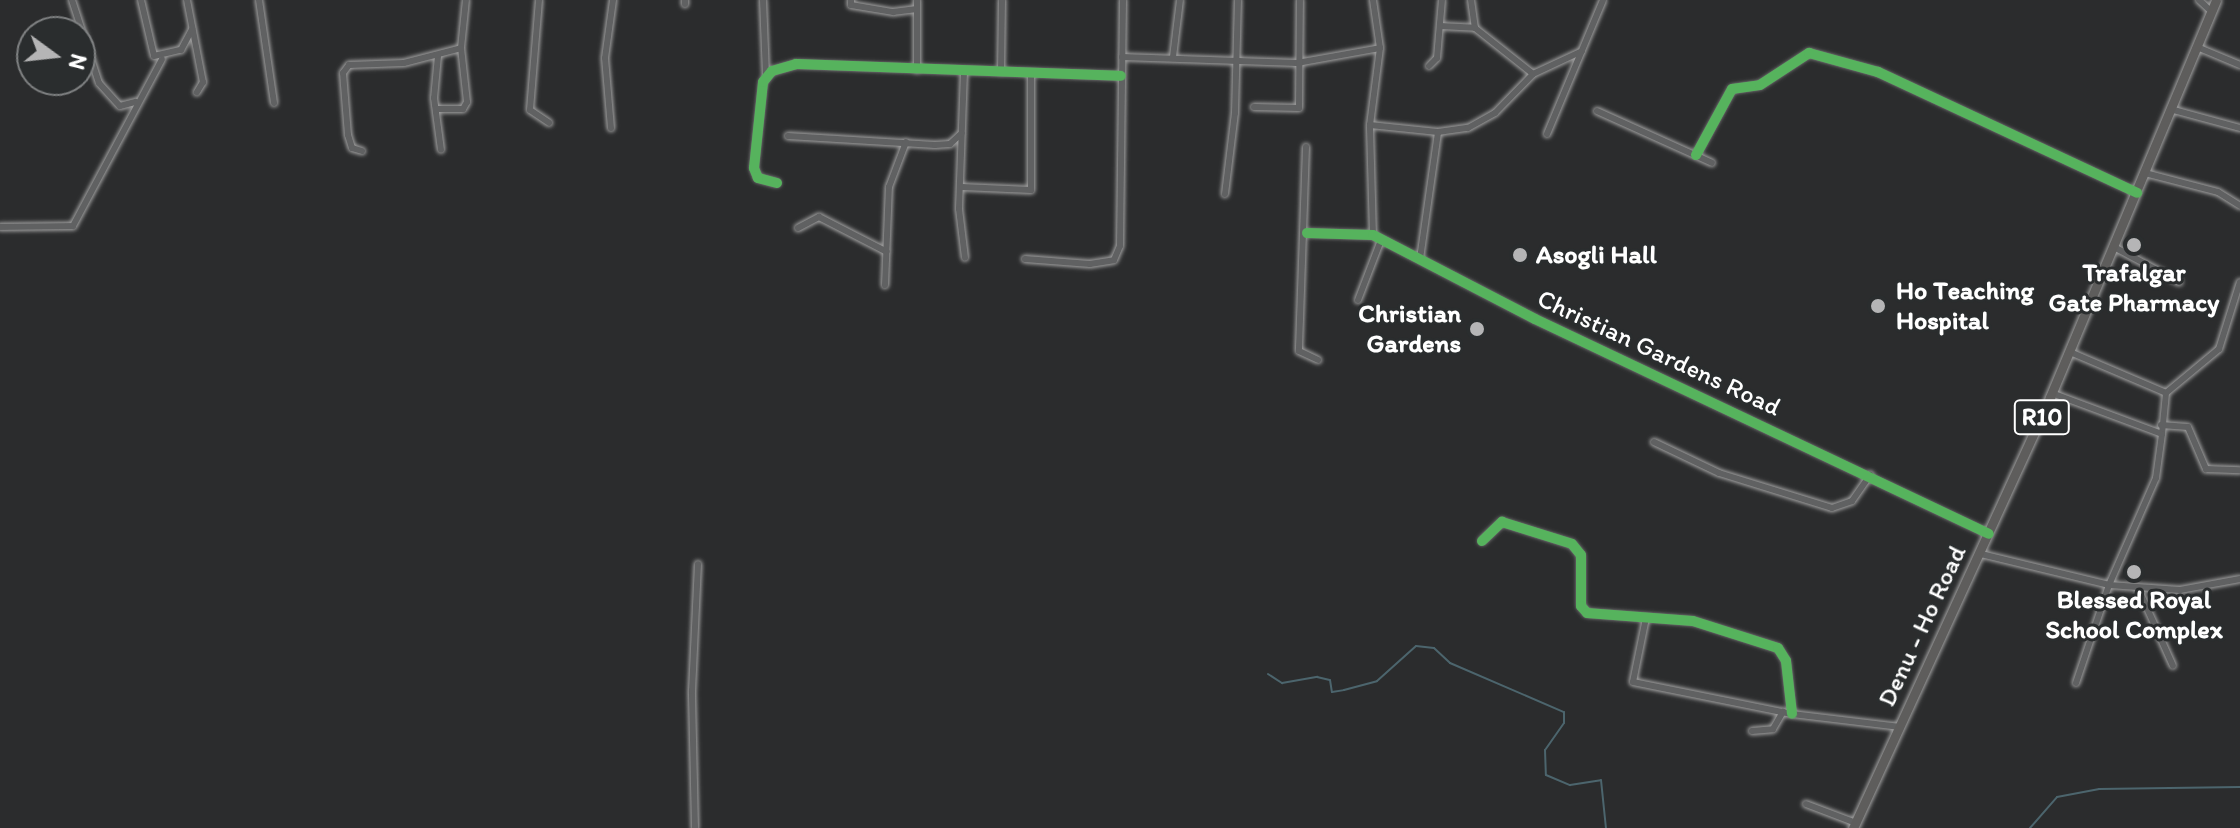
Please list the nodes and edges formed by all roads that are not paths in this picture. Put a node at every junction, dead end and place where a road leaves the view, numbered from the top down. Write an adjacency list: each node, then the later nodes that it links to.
1 (72, 0): 47 (street)
2 (141, 0): 34 (street)
3 (187, 0): 26 (street)
4 (259, 0): 48 (street)
5 (466, 0): 28 (street)
6 (539, 0): 53 (street)
7 (613, 0): 55 (street)
8 (763, 0): 44 (street)
9 (851, 0): 22 (street)
10 (917, 0): 22 (street)
11 (1002, 0): 41 (street)
12 (1123, 0): 32 (street)
13 (1180, 0): 33 (street)
14 (1238, 0): 35 (street)
15 (1300, 0): 36 (street)
16 (1373, 0): 29 (street)
17 (1442, 0): 24 (street)
18 (1471, 0): 25 (street)
19 (1603, 0): 30 (street)
20 (2199, 0): 23 (street)
21 (2216, 0): 23 (main road, Denu - Ho Road / R10)
22 (917, 9): 39 (street)
23 (2211, 11): 27 (main road, Denu - Ho Road / R10)
24 (1440, 26): 25 (street); 38 (street)
25 (1475, 28): 43 (street)
26 (192, 29): 34 (street); 46 (street)
27 (2197, 47): 37 (street); 51 (main road, Denu - Ho Road / R10)
28 (461, 48): 31 (street); 50 (street)
29 (1380, 48): 36 (street); 54 (street)
30 (1582, 51): 43 (street); 59 (street)
31 (438, 56): 50 (street); 64 (street)
32 (1122, 57): 33 (street); 45 (street)
33 (1173, 57): 35 (street)
34 (162, 59): 47 (street)
35 (1236, 59): 36 (street); 71 (street)
36 (1297, 63): 49 (street)
37 (2240, 65)
38 (1429, 66)
39 (917, 70): 40 (street); 44 (street)
40 (964, 72): 41 (street); 58 (street)
41 (1001, 72): 42 (street)
42 (1031, 74): 45 (street); 69 (street)
43 (1533, 74): 57 (street)
44 (766, 75): 68 (street)
45 (1121, 76): 81 (street)
46 (197, 92)
47 (135, 102): 73 (street)
48 (274, 103)
49 (1254, 107)
50 (436, 109): 63 (street)
51 (2170, 109): 56 (street); 67 (main road, Denu - Ho Road / R10)
52 (1597, 111): 65 (street)
53 (549, 123)
54 (1370, 125): 57 (street); 76 (street)
55 (611, 128)
56 (2240, 128)
57 (1438, 132): 82 (street)
58 (962, 133): 61 (street); 69 (street)
59 (1547, 134)
60 (788, 136): 61 (street)
61 (906, 142): 79 (street)
62 (1306, 147): 75 (street)
63 (441, 150)
64 (362, 151)
65 (1696, 155): 66 (street); 70 (street)
66 (1712, 163)
67 (2145, 173): 70 (main road, Denu - Ho Road / R10); 72 (street)
68 (777, 183)
69 (962, 187): 80 (street)
70 (2137, 193): 78 (main road, Denu - Ho Road / R10)
71 (1225, 194)
72 (2240, 206)
73 (0, 227)
74 (798, 228): 79 (street)
75 (1307, 233): 76 (street); 88 (street)
76 (1373, 235): 77 (street, Christian Gardens Road)
77 (1381, 240): 82 (street, Christian Gardens Road); 86 (street)
78 (2114, 247): 83 (street); 87 (main road, Denu - Ho Road / R10)
79 (887, 252): 85 (street)
80 (965, 258)
81 (1025, 259)
82 (1420, 259): 95 (street, Christian Gardens Road)
83 (2179, 282)
84 (2240, 282): 90 (street)
85 (885, 285)
86 (1358, 300)
87 (2070, 352): 89 (main road, Denu - Ho Road / R10); 90 (street)
88 (1318, 360)
89 (2052, 393): 92 (street); 96 (main road, Denu - Ho Road / R10)
90 (2166, 393): 91 (street)
91 (2161, 425): 92 (street); 94 (street)
92 (2162, 434): 101 (street)
93 (1654, 442): 95 (street)
94 (2240, 470)
95 (1870, 475): 96 (street, Christian Gardens Road)
96 (1989, 534): 98 (main road, Denu - Ho Road / R10)
97 (1482, 541): 103 (street)
98 (1981, 554): 101 (street); 108 (main road, Denu - Ho Road / R10)
99 (698, 564): 112 (street)
100 (2240, 579): 102 (street)
101 (2109, 585): 102 (street); 105 (street)
102 (2138, 588): 104 (street)
103 (1646, 618): 106 (street); 107 (street)
104 (2173, 666)
105 (2076, 683)
106 (1783, 712): 107 (street); 109 (street)
107 (1792, 714): 108 (street)
108 (1900, 727): 111 (main road, Denu - Ho Road / R10)
109 (1752, 731)
110 (1806, 804): 111 (street)
111 (1854, 826)
112 (695, 828)

